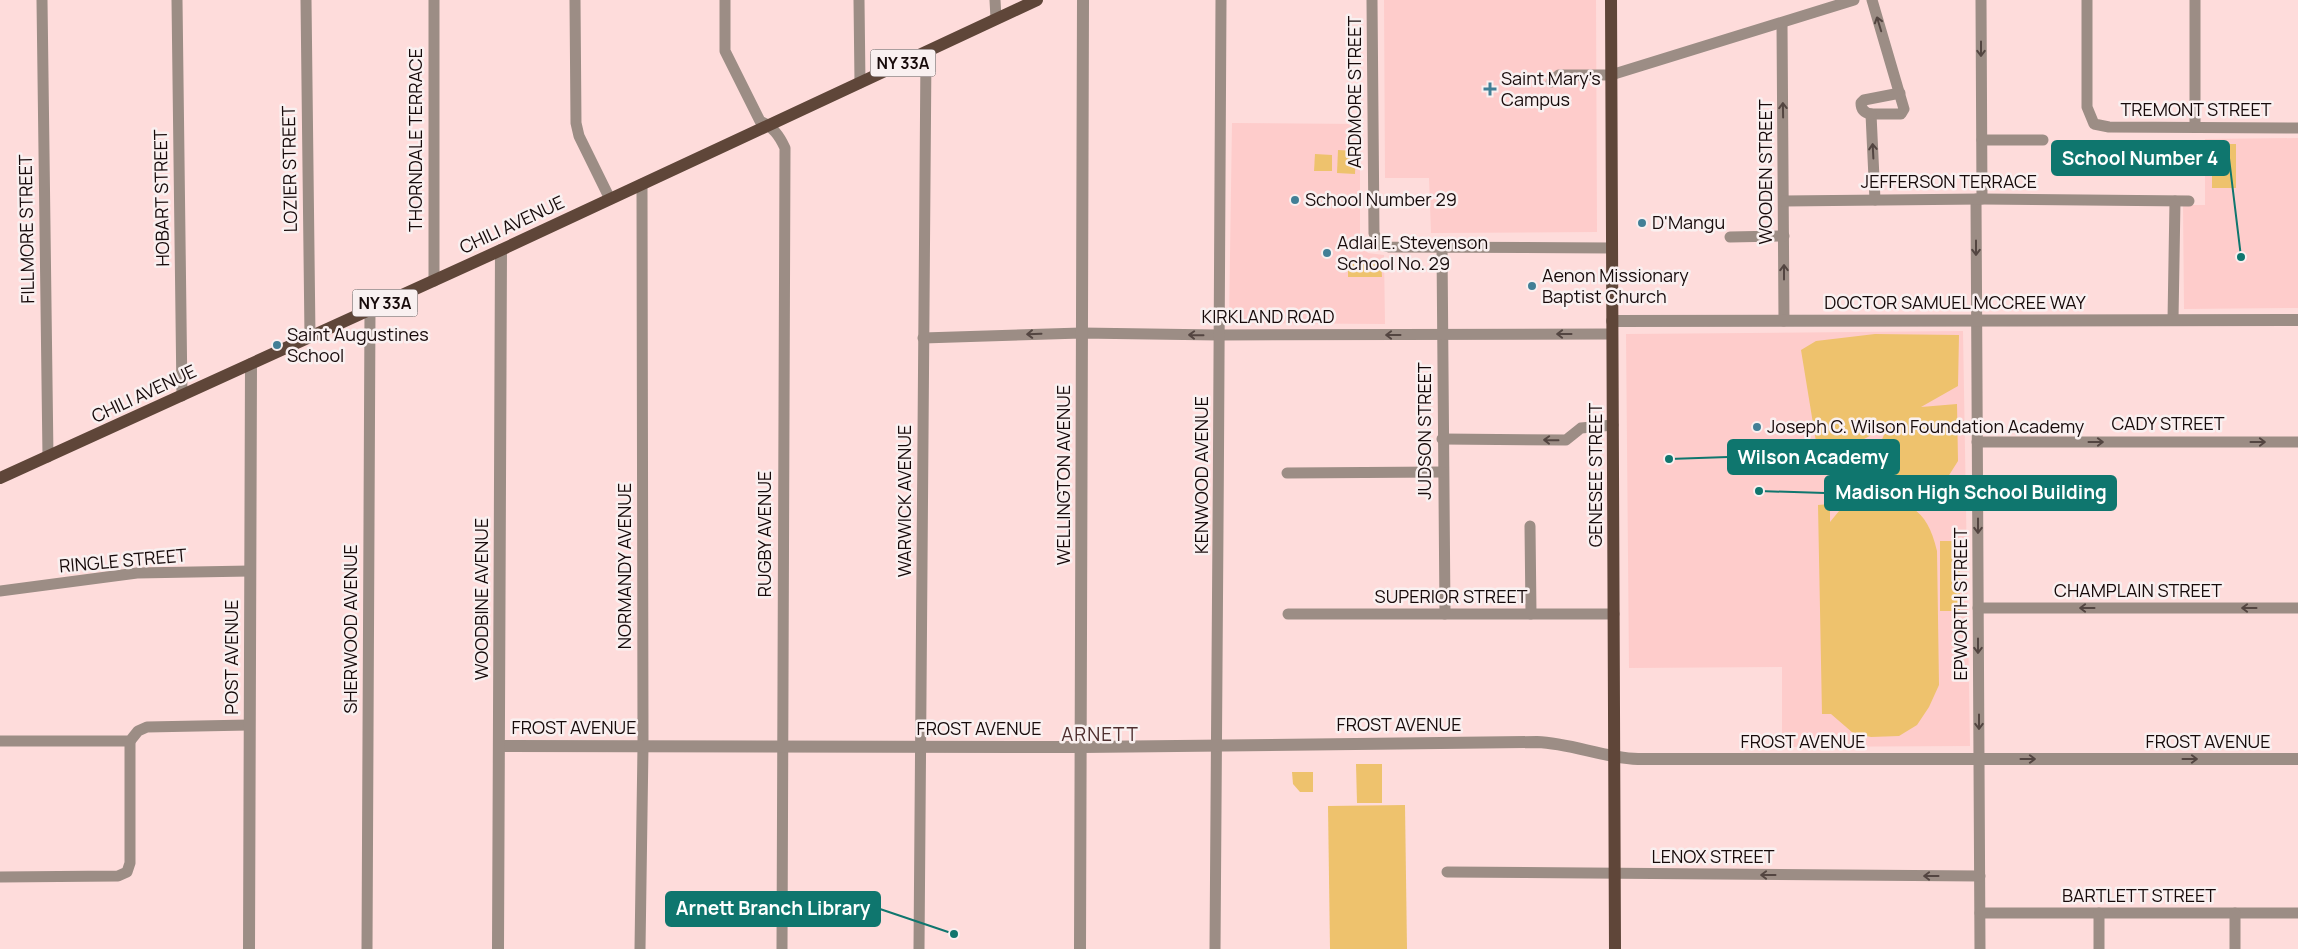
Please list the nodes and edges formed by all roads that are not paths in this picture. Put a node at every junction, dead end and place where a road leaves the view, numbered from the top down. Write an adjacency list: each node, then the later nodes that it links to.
1 (42, 0): 63 (street, FILLMORE STREET)
2 (176, 0): 58 (street, HOBART STREET)
3 (306, 0): 55 (street, LOZIER STREET)
4 (434, 0): 45 (street, THORNDALE TERRACE)
5 (575, 0): 34 (street)
6 (725, 0): 28 (street, RUGBY AVENUE)
7 (859, 0): 25 (street)
8 (996, 0): 20 (street)
9 (1037, 0): 20 (main road, CHILI AVENUE / NY 33A)
10 (1083, 0): 52 (street, WELLINGTON AVENUE)
11 (1221, 0): 54 (street, KENWOOD AVENUE)
12 (1372, 0): 42 (street, ARDMORE STREET)
13 (1611, 0): 23 (main road, GENESEE STREET)
14 (1854, 0): 19 (street)
15 (1872, 0): 26 (street, one-way to 15)
16 (1981, 0): 31 (street, EPWORTH STREET, one-way to 31)
17 (2087, 0): 29 (street, TREMONT STREET)
18 (2195, 0): 29 (street)
19 (1836, 3): 21 (street)
20 (996, 20): 22 (main road, CHILI AVENUE / NY 33A)
21 (1782, 23): 23 (street); 37 (street, WOODEN STREET, one-way to 21)
22 (926, 52): 25 (main road, CHILI AVENUE / NY 33A); 56 (street, WARWICK AVENUE)
23 (1611, 75): 24 (street); 43 (main road, GENESEE STREET)
24 (1550, 82)
25 (860, 83): 28 (main road, CHILI AVENUE / NY 33A)
26 (1900, 93): 27 (street); 27 (street)
27 (1871, 114): 36 (street, one-way to 27)
28 (769, 124): 33 (main road, CHILI AVENUE / NY 33A); 82 (street, RUGBY AVENUE)
29 (2195, 127): 30 (street, TREMONT STREET)
30 (2298, 128)
31 (1982, 140): 32 (street); 35 (street, EPWORTH STREET)
32 (2043, 140)
33 (642, 184): 34 (main road, CHILI AVENUE / NY 33A); 81 (street, NORMANDY AVENUE)
34 (610, 199): 44 (main road, CHILI AVENUE / NY 33A)
35 (1979, 199): 36 (street, JEFFERSON TERRACE); 38 (street, JEFFERSON TERRACE); 50 (street, EPWORTH STREET, one-way to 50)
36 (1875, 200): 37 (street, JEFFERSON TERRACE)
37 (1784, 201): 40 (street, WOODEN STREET)
38 (2175, 201): 39 (street, JEFFERSON TERRACE); 47 (street)
39 (2189, 201)
40 (1784, 236): 41 (street); 49 (street, WOODEN STREET, one-way to 40)
41 (1730, 237)
42 (1442, 247): 43 (street); 53 (street, JUDSON STREET)
43 (1612, 248): 51 (main road, GENESEE STREET)
44 (501, 250): 45 (main road, CHILI AVENUE / NY 33A); 80 (street, WOODBINE AVENUE)
45 (434, 281): 46 (main road, CHILI AVENUE / NY 33A)
46 (370, 310): 55 (main road, CHILI AVENUE / NY 33A); 97 (street, SHERWOOD AVENUE)
47 (2173, 320): 48 (street, DOCTOR SAMUEL MCCREE WAY); 50 (street, DOCTOR SAMUEL MCCREE WAY)
48 (2298, 320)
49 (1784, 321): 50 (street, DOCTOR SAMUEL MCCREE WAY); 51 (street, DOCTOR SAMUEL MCCREE WAY)
50 (1976, 321): 61 (street, EPWORTH STREET)
51 (1612, 328): 53 (street, KIRKLAND ROAD, one-way to 53); 59 (main road, GENESEE STREET)
52 (1081, 333): 54 (street, KIRKLAND ROAD, one-way to 52); 56 (street, KIRKLAND ROAD, one-way to 56); 84 (street, WELLINGTON AVENUE)
53 (1442, 334): 54 (street, KIRKLAND ROAD, one-way to 54); 60 (street, JUDSON STREET)
54 (1218, 335): 79 (street, KENWOOD AVENUE)
55 (310, 338): 57 (main road, CHILI AVENUE / NY 33A)
56 (923, 338): 83 (street, WARWICK AVENUE)
57 (251, 364): 58 (main road, CHILI AVENUE / NY 33A); 68 (street, POST AVENUE)
58 (182, 396): 63 (main road, CHILI AVENUE / NY 33A)
59 (1613, 424): 60 (street, one-way to 60); 75 (main road, GENESEE STREET)
60 (1442, 439): 64 (street, JUDSON STREET)
61 (1977, 442): 62 (street, CADY STREET, one-way to 62); 70 (street, EPWORTH STREET, one-way to 70)
62 (2298, 442)
63 (48, 457): 66 (main road, CHILI AVENUE / NY 33A)
64 (1442, 472): 65 (street); 73 (street, JUDSON STREET)
65 (1287, 473)
66 (0, 478)
67 (1530, 526): 74 (street)
68 (250, 571): 69 (street, RINGLE STREET); 76 (street, POST AVENUE)
69 (0, 591)
70 (1978, 608): 71 (street, CHAMPLAIN STREET, one-way to 70); 86 (street, EPWORTH STREET, one-way to 86)
71 (2298, 608)
72 (1288, 614): 73 (street, SUPERIOR STREET)
73 (1445, 614): 74 (street, SUPERIOR STREET)
74 (1531, 614): 75 (street, SUPERIOR STREET)
75 (1614, 614): 85 (main road, GENESEE STREET)
76 (250, 725): 78 (street); 96 (street, POST AVENUE)
77 (0, 741): 78 (street)
78 (130, 741): 91 (street)
79 (1218, 744): 84 (street, FROST AVENUE); 85 (street, FROST AVENUE); 103 (street, KENWOOD AVENUE)
80 (499, 746): 81 (street, FROST AVENUE); 98 (street, WOODBINE AVENUE)
81 (643, 746): 82 (street, FROST AVENUE); 99 (street, NORMANDY AVENUE)
82 (782, 746): 83 (street, FROST AVENUE); 100 (street, RUGBY AVENUE)
83 (922, 747): 84 (street, FROST AVENUE); 101 (street, WARWICK AVENUE)
84 (1082, 747): 102 (street, WELLINGTON AVENUE)
85 (1614, 756): 86 (street, FROST AVENUE); 89 (main road, GENESEE STREET)
86 (1979, 759): 87 (street, FROST AVENUE, one-way to 87); 90 (street, EPWORTH STREET)
87 (2298, 760)
88 (1446, 872): 89 (street, LENOX STREET)
89 (1615, 874): 90 (street, LENOX STREET, one-way to 89); 104 (main road, GENESEE STREET)
90 (1980, 876): 92 (street, EPWORTH STREET)
91 (0, 877)
92 (1980, 913): 93 (street, BARTLETT STREET); 105 (street, EPWORTH STREET)
93 (2099, 913): 94 (street, BARTLETT STREET); 106 (street)
94 (2235, 913): 95 (street, BARTLETT STREET); 107 (street)
95 (2298, 914)
96 (249, 949)
97 (367, 949)
98 (498, 949)
99 (640, 949)
100 (782, 949)
101 (919, 949)
102 (1080, 949)
103 (1216, 949)
104 (1615, 949)
105 (1980, 949)
106 (2099, 949)
107 (2235, 949)

